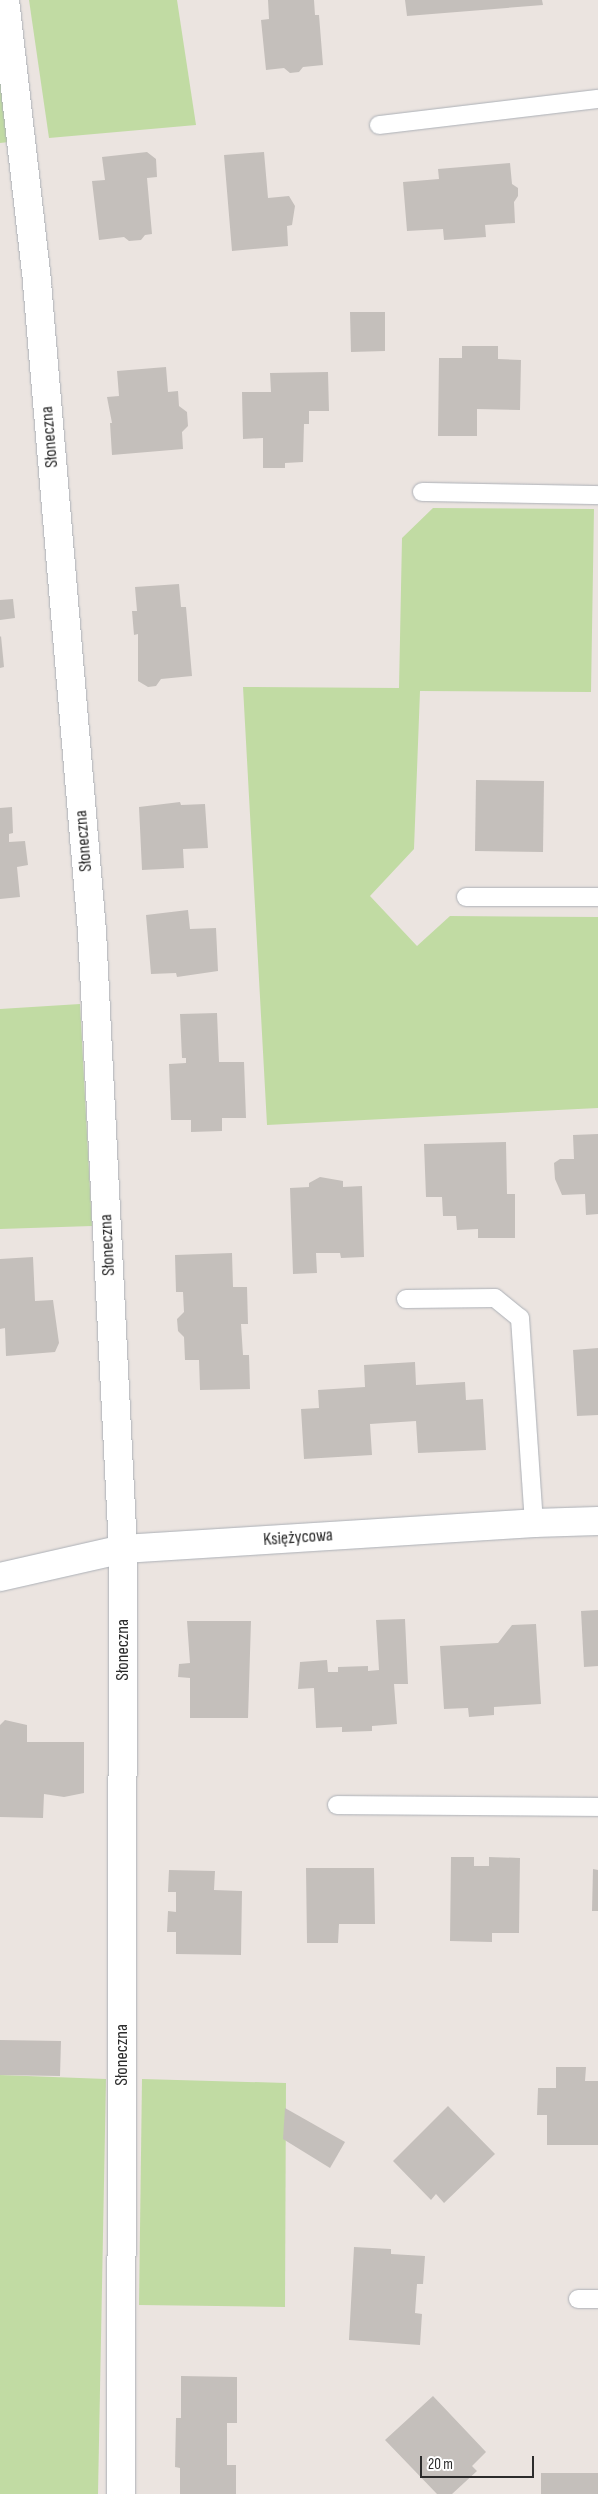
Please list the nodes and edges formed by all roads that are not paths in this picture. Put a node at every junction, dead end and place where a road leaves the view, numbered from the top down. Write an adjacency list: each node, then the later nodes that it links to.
1 (5, 0): 11 (street, Słoneczna)
2 (598, 99): 3 (lane)
3 (379, 125)
4 (422, 492): 5 (lane)
5 (598, 495)
6 (466, 897): 7 (lane)
7 (598, 897)
8 (406, 1299): 10 (lane)
9 (598, 1521): 10 (street, Księżycowa)
10 (534, 1522): 11 (street, Księżycowa)
11 (123, 1549): 12 (street, Księżycowa); 17 (street, Słoneczna)
12 (0, 1577)
13 (337, 1806): 14 (lane)
14 (598, 1807)
15 (578, 2299): 16 (lane)
16 (598, 2299)
17 (121, 2494)

